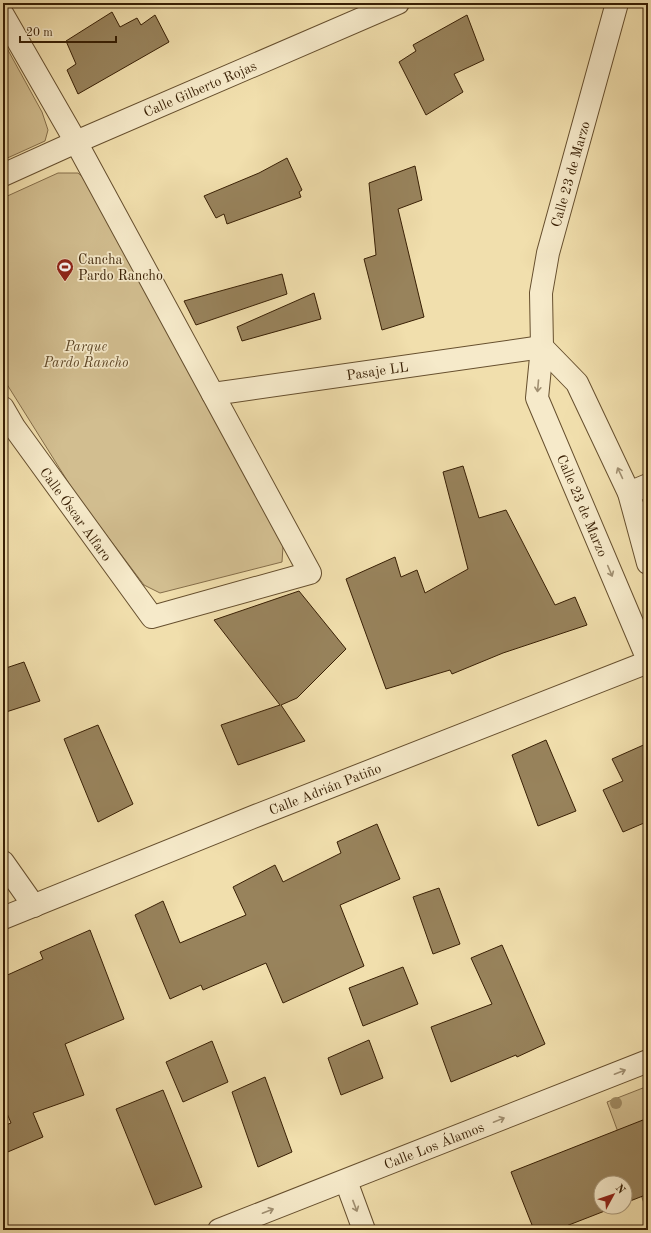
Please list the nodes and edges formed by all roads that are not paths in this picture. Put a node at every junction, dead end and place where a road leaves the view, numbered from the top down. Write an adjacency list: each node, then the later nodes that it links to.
1 (398, 3): 4 (street, Calle Gilberto Rojas)
2 (618, 3): 6 (street, Calle 23 de Marzo)
3 (3, 15): 4 (street)
4 (76, 142): 5 (street, Calle Gilberto Rojas); 7 (street)
5 (3, 175)
6 (542, 347): 7 (street, Pasaje LL); 9 (street, one-way to 6); 11 (street, Calle 23 de Marzo, one-way to 11)
7 (213, 394): 8 (street, Calle Óscar Alfaro)
8 (3, 408)
9 (639, 489): 10 (street)
10 (648, 563)
11 (648, 661): 13 (street, Calle Adrián Patiño)
12 (3, 862): 13 (street)
13 (34, 906): 14 (street, Calle Adrián Patiño)
14 (3, 918)
15 (648, 1061): 16 (street, Calle Los Álamos, one-way to 15)
16 (346, 1181): 17 (street, Calle Los Álamos, one-way to 16); 18 (street, one-way to 18)
17 (219, 1230)
18 (364, 1230)

